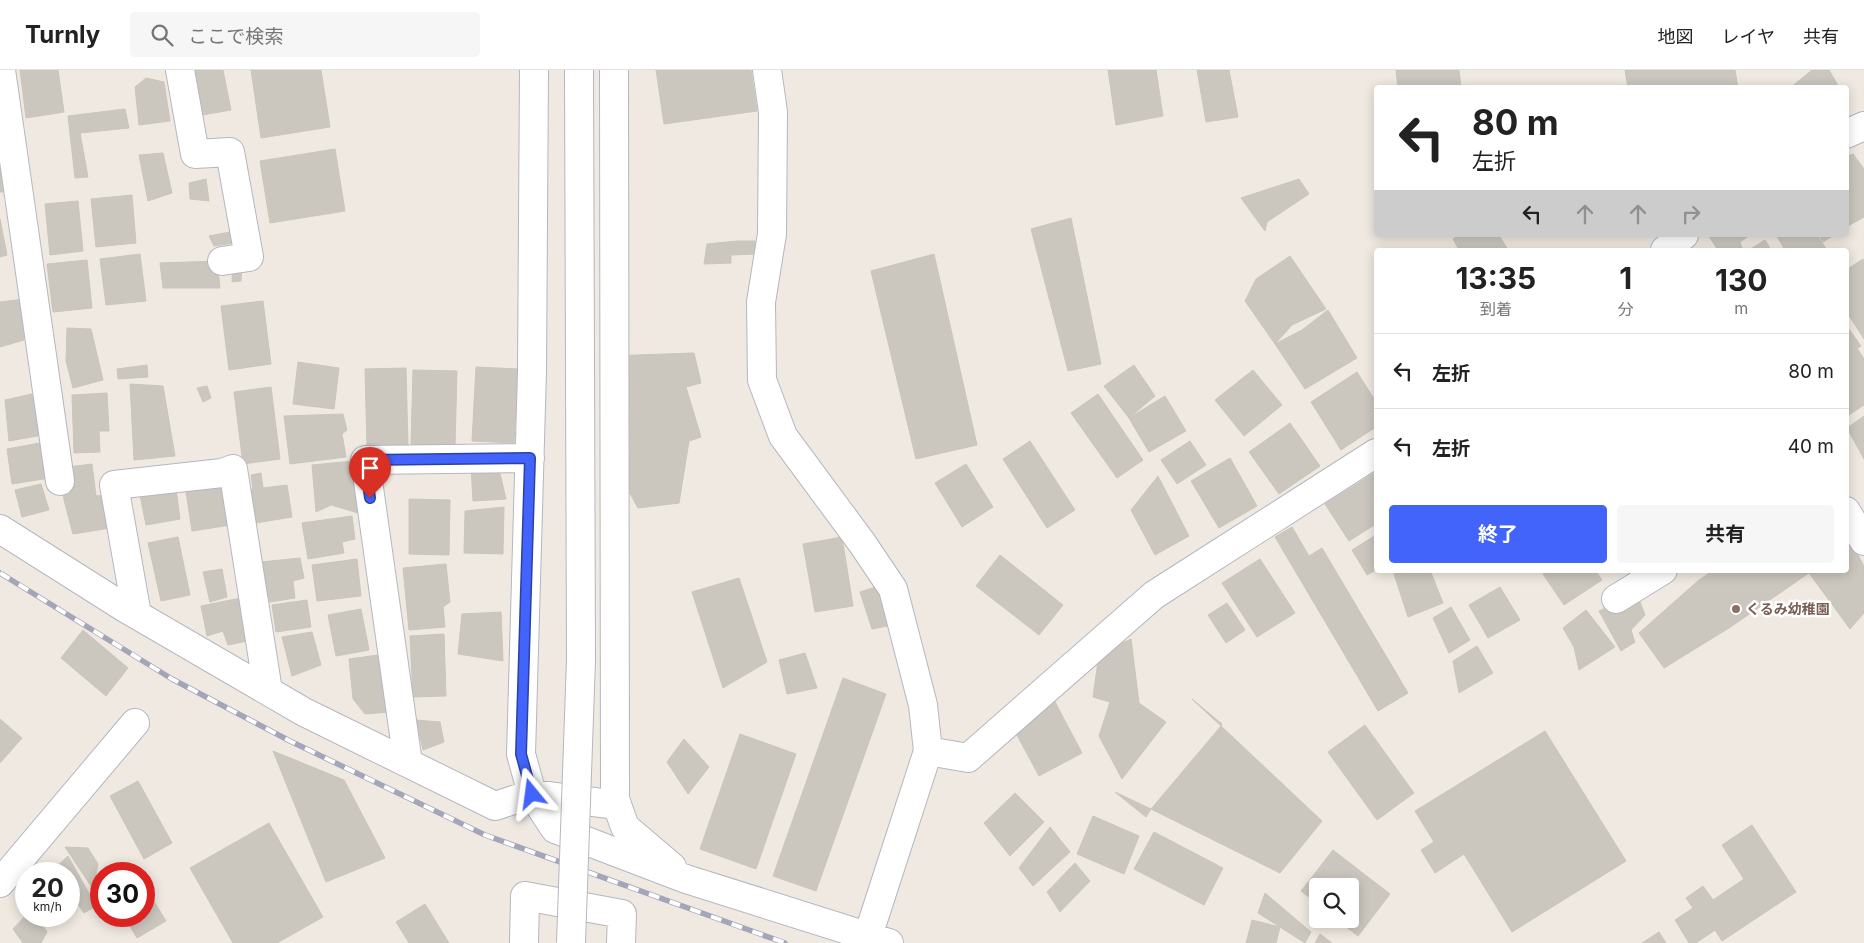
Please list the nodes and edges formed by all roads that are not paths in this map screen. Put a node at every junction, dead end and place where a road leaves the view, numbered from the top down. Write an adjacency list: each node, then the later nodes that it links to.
1 (1, 70): 12 (street)
2 (180, 70): 9 (street)
3 (534, 70): 11 (street)
4 (579, 70): 29 (street, bridge)
5 (614, 70): 24 (street)
6 (767, 70): 21 (street)
7 (1864, 126): 8 (street)
8 (1849, 133)
9 (222, 261)
10 (1374, 454): 21 (street)
11 (530, 458): 22 (street); 23 (street)
12 (60, 481)
13 (1849, 516): 15 (street)
14 (0, 528): 18 (street)
15 (1864, 541)
16 (1658, 573): 17 (street)
17 (1616, 599)
18 (137, 615): 19 (street); 19 (street)
19 (268, 691): 22 (street)
20 (135, 723): 26 (street)
21 (928, 751): 27 (street)
22 (408, 763): 23 (street)
23 (532, 794): 24 (street); 25 (street)
24 (617, 806): 25 (street)
25 (686, 879): 27 (street)
26 (0, 883)
27 (878, 940)
28 (524, 943): 30 (street)
29 (571, 943)
30 (621, 943)

